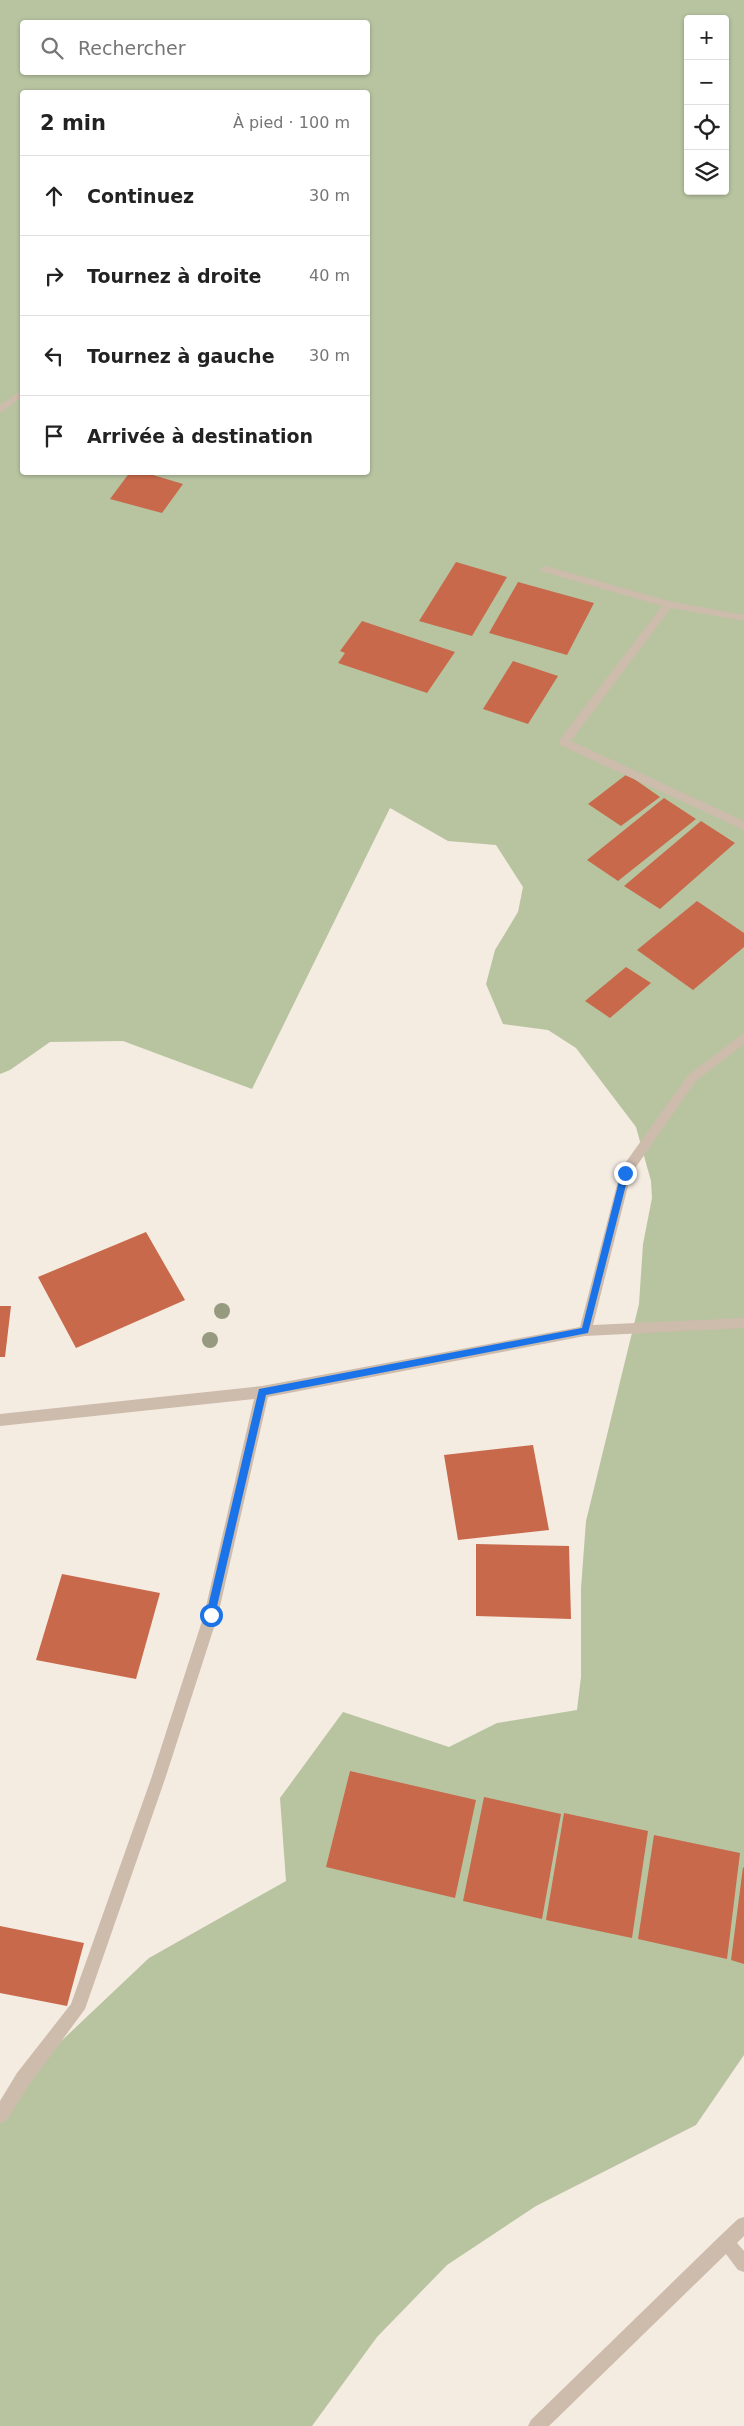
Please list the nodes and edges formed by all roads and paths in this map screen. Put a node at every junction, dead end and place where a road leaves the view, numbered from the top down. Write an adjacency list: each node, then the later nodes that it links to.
1 (20, 395): 2 (street)
2 (0, 410)
3 (545, 568): 4 (street)
4 (670, 604): 5 (street); 6 (street)
5 (744, 618)
6 (744, 826)
7 (744, 1038): 9 (street)
8 (744, 1323): 9 (street)
9 (585, 1331): 10 (street)
10 (262, 1392): 11 (street); 12 (street)
11 (0, 1420)
12 (0, 2115)
13 (744, 2225): 14 (street)
14 (726, 2242): 15 (street); 16 (street)
15 (744, 2264)
16 (537, 2426)

